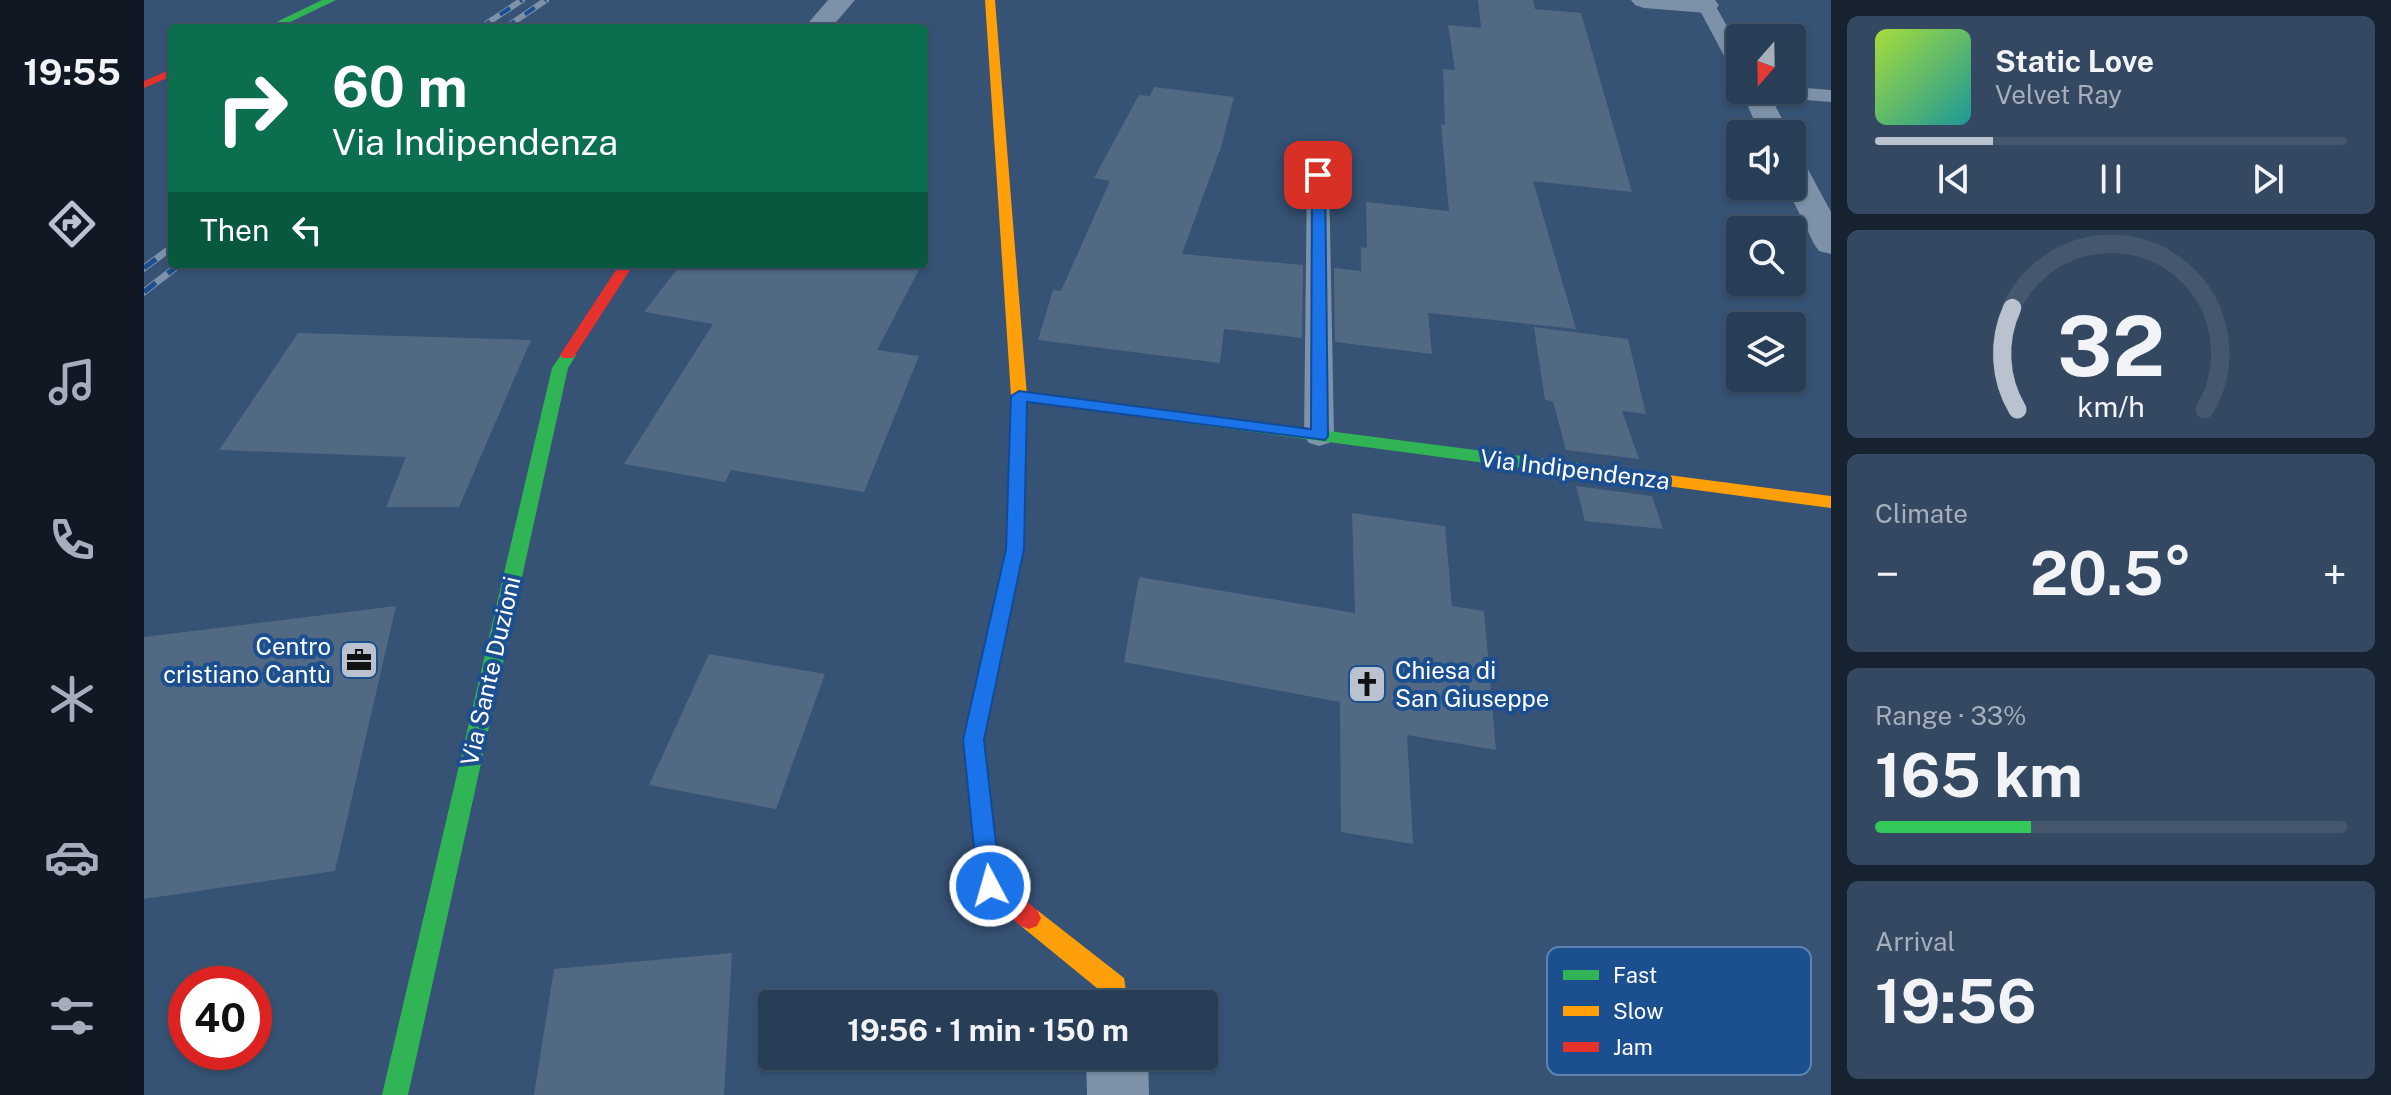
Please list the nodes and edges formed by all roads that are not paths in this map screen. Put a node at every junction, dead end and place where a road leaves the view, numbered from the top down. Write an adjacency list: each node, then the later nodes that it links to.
1 (331, 0): 6 (street)
2 (842, 0): 7 (street)
3 (990, 0): 17 (street)
4 (1644, 0): 5 (street)
5 (1704, 2): 8 (lane)
6 (278, 24)
7 (821, 24)
8 (1726, 42)
9 (168, 74): 10 (street)
10 (144, 85)
11 (1806, 94): 12 (lane)
12 (1831, 96)
13 (1318, 175): 18 (lane)
14 (1806, 195): 15 (street)
15 (1831, 244)
16 (624, 268): 22 (street, Via Sante Duzioni)
17 (1019, 396): 18 (street, Via Indipendenza); 20 (street)
18 (1319, 436): 19 (street, Via Indipendenza)
19 (1831, 502)
20 (1115, 990)
21 (1117, 1070): 23 (street)
22 (395, 1095)
23 (1118, 1095)

